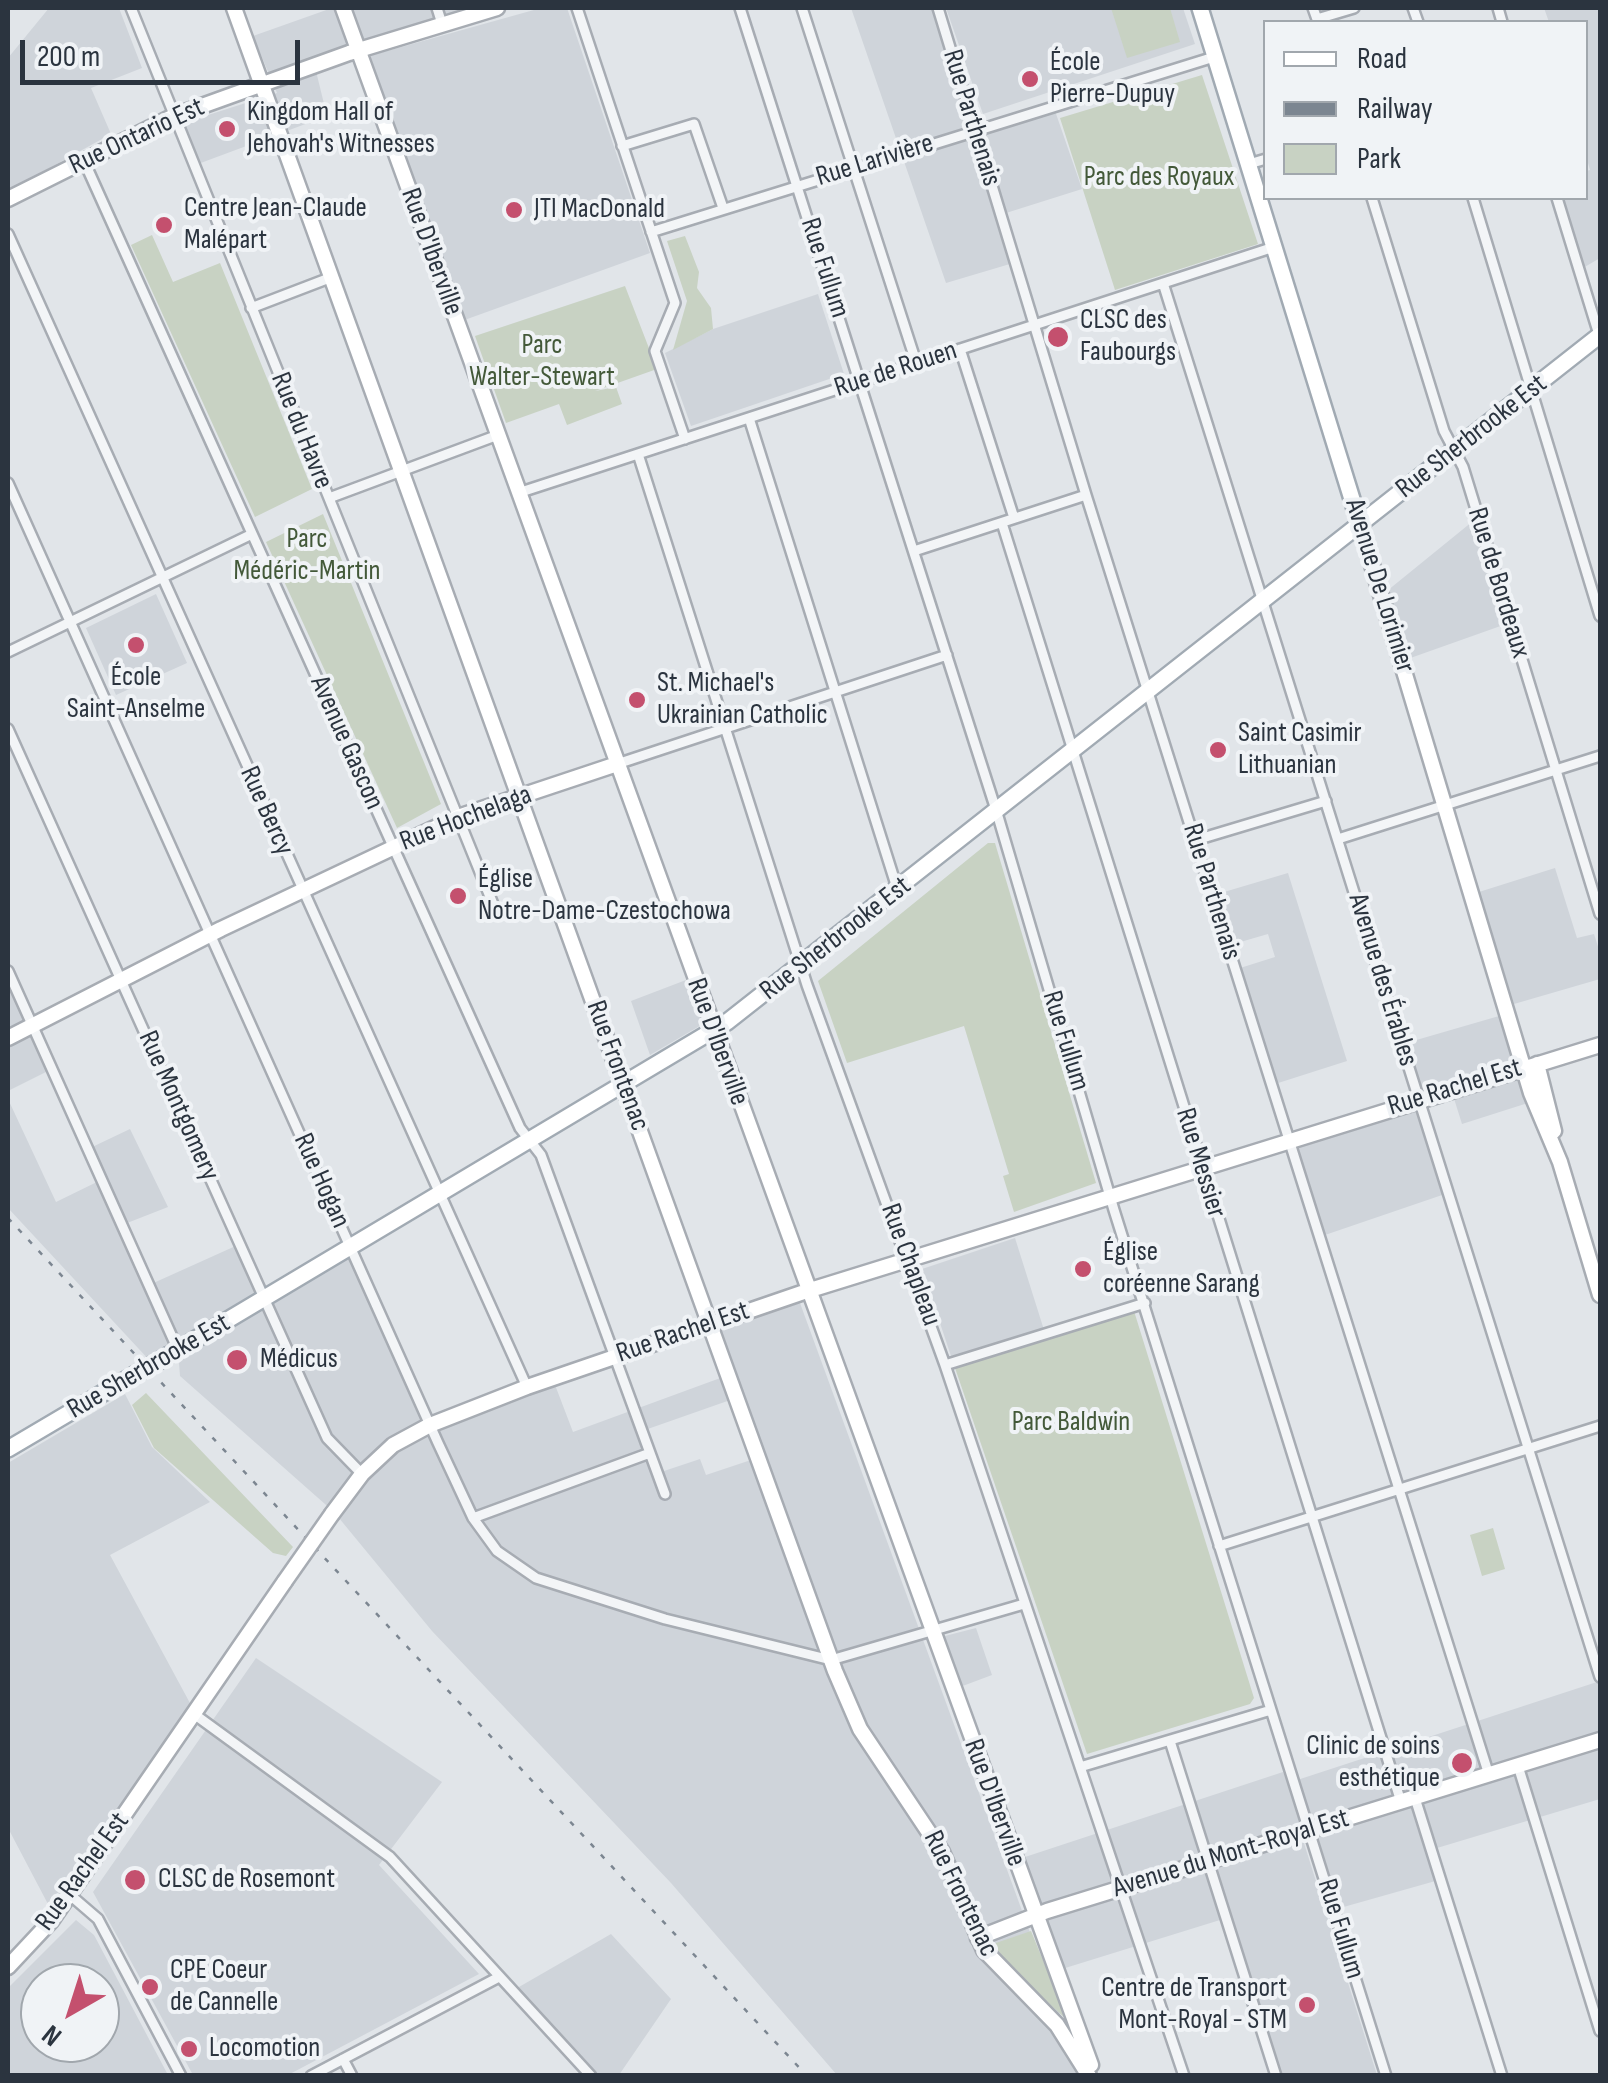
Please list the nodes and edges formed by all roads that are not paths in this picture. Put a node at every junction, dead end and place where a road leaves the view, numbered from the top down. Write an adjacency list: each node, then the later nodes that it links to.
1 (130, 8): 17 (street, Rue du Havre)
2 (234, 8): 16 (main road, Rue Frontenac)
3 (343, 8): 14 (main road, Rue D'Iberville)
4 (437, 8): 13 (street)
5 (497, 8): 13 (main road, Rue Ontario Est)
6 (577, 8): 19 (street)
7 (740, 8): 24 (street, Rue Fullum)
8 (802, 8): 23 (street)
9 (938, 8): 18 (street, Rue Parthenais)
10 (1200, 8): 15 (main road, Avenue De Lorimier)
11 (1354, 8): 12 (street)
12 (1320, 20)
13 (442, 24): 14 (main road, Rue Ontario Est)
14 (358, 50): 16 (main road, Rue Ontario Est); 43 (main road, Rue D'Iberville)
15 (1214, 57): 18 (street, Rue Larivière); 22 (main road, Avenue De Lorimier)
16 (262, 84): 17 (main road, Rue Ontario Est); 33 (main road, Rue Frontenac)
17 (174, 116): 21 (main road, Rue Ontario Est); 35 (street, Rue du Havre)
18 (975, 131): 23 (street, Rue Larivière); 36 (street, Rue Parthenais)
19 (622, 146): 29 (street); 30 (street)
20 (1263, 160): 22 (street)
21 (84, 161): 25 (main road, Rue Ontario Est); 55 (street, Avenue Gascon)
22 (1248, 164): 32 (main road, Avenue De Lorimier)
23 (854, 168): 24 (street, Rue Larivière); 39 (street)
24 (797, 185): 29 (street, Rue Larivière); 40 (street, Rue Fullum)
25 (8, 198)
26 (1373, 200): 45 (street, Rue de Bordeaux)
27 (1474, 200): 41 (street)
28 (1559, 200): 37 (street)
29 (723, 208): 30 (street, Rue Larivière)
30 (651, 232): 44 (street)
31 (8, 234): 57 (street, Rue Bercy)
32 (1274, 247): 34 (street, Rue de Rouen); 54 (main road, Avenue De Lorimier)
33 (332, 277): 35 (street); 47 (main road, Rue Frontenac)
34 (1164, 283): 36 (street, Rue de Rouen); 58 (street, Avenue des Érables)
35 (251, 308): 51 (street, Rue du Havre)
36 (1034, 325): 38 (street, Rue de Rouen); 50 (street, Rue Parthenais)
37 (1600, 336): 41 (main road, Rue Sherbrooke Est)
38 (960, 349): 39 (street, Rue de Rouen); 52 (street)
39 (916, 362): 40 (street, Rue de Rouen)
40 (859, 382): 42 (street, Rue de Rouen); 56 (street, Rue Fullum)
41 (1532, 390): 45 (main road, Rue Sherbrooke Est); 59 (street)
42 (749, 418): 44 (street, Rue de Rouen); 63 (street)
43 (498, 435): 47 (street); 49 (main road, Rue D'Iberville)
44 (685, 439): 46 (street, Rue de Rouen)
45 (1454, 450): 54 (main road, Rue Sherbrooke Est); 70 (street, Rue de Bordeaux)
46 (638, 454): 49 (street, Rue de Rouen); 66 (street, Rue Chapleau)
47 (402, 471): 51 (street); 71 (main road, Rue Frontenac)
48 (8, 483): 60 (street, Rue Hogan)
49 (518, 492): 69 (main road, Rue D'Iberville)
50 (1086, 496): 52 (street); 64 (street, Rue Parthenais)
51 (329, 498): 75 (street, Rue du Havre)
52 (1014, 518): 53 (street)
53 (1002, 523): 56 (street); 67 (street, Rue Messier)
54 (1360, 525): 58 (main road, Rue Sherbrooke Est); 73 (main road, Avenue De Lorimier)
55 (250, 535): 57 (street); 78 (street, Avenue Gascon)
56 (914, 552): 62 (street, Rue Fullum)
57 (162, 578): 60 (street); 79 (street, Rue Bercy)
58 (1263, 602): 64 (main road, Rue Sherbrooke Est); 72 (street, Avenue des Érables)
59 (1600, 616)
60 (70, 623): 61 (street); 83 (street, Rue Hogan)
61 (8, 652)
62 (947, 656): 63 (street, Rue Hochelaga); 74 (street, Rue Fullum)
63 (836, 692): 66 (street, Rue Hochelaga); 80 (street)
64 (1150, 693): 67 (main road, Rue Sherbrooke Est); 77 (street, Rue Parthenais)
65 (8, 728): 86 (street, Rue Montgomery)
66 (726, 728): 69 (street, Rue Hochelaga); 84 (street, Rue Chapleau)
67 (1074, 752): 74 (main road, Rue Sherbrooke Est); 96 (street, Rue Messier)
68 (1600, 756): 70 (street)
69 (617, 764): 71 (main road, Rue Hochelaga); 88 (main road, Rue D'Iberville)
70 (1556, 770): 73 (street); 82 (street, Rue de Bordeaux)
71 (518, 796): 75 (main road, Rue Hochelaga); 92 (main road, Rue Frontenac)
72 (1326, 800): 76 (street, Avenue des Érables); 77 (street)
73 (1448, 804): 76 (street); 91 (main road, Avenue De Lorimier)
74 (997, 813): 80 (main road, Rue Sherbrooke Est); 97 (street, Rue Fullum)
75 (458, 818): 78 (main road, Rue Hochelaga); 81 (street, Rue du Havre)
76 (1338, 839): 93 (street, Avenue des Érables)
77 (1196, 840): 94 (street, Rue Parthenais)
78 (393, 848): 79 (main road, Rue Hochelaga); 95 (street, Avenue Gascon)
79 (302, 890): 83 (main road, Rue Hochelaga); 98 (street, Rue Bercy)
80 (898, 891): 84 (main road, Rue Sherbrooke Est)
81 (496, 908)
82 (1600, 914)
83 (211, 934): 86 (main road, Rue Hochelaga); 99 (street, Rue Hogan)
84 (802, 966): 88 (main road, Rue Sherbrooke Est); 100 (street, Rue Chapleau)
85 (8, 972): 87 (street)
86 (120, 979): 87 (main road, Rue Hochelaga); 103 (street, Rue Montgomery)
87 (32, 1025): 89 (main road, Rue Hochelaga); 106 (street)
88 (713, 1031): 92 (main road, Rue Sherbrooke Est); 101 (main road, Rue D'Iberville)
89 (8, 1038)
90 (1600, 1045): 91 (main road, Rue Rachel Est)
91 (1530, 1066): 93 (main road, Rue Rachel Est); 102 (main road, Avenue De Lorimier)
92 (623, 1086): 95 (main road, Rue Sherbrooke Est); 105 (main road, Rue Frontenac)
93 (1420, 1098): 94 (main road, Rue Rachel Est); 112 (street, Avenue des Érables)
94 (1290, 1139): 96 (main road, Rue Rachel Est); 116 (street, Rue Parthenais)
95 (530, 1140): 98 (main road, Rue Sherbrooke Est); 107 (street, Avenue Gascon)
96 (1202, 1167): 97 (main road, Rue Rachel Est); 118 (street, Rue Messier)
97 (1111, 1195): 100 (main road, Rue Rachel Est); 104 (street, Rue Fullum)
98 (440, 1196): 99 (main road, Rue Sherbrooke Est); 109 (street, Rue Bercy)
99 (351, 1250): 103 (main road, Rue Sherbrooke Est); 110 (street, Rue Hogan)
100 (908, 1259): 101 (main road, Rue Rachel Est); 108 (street, Rue Chapleau)
101 (806, 1291): 105 (main road, Rue Rachel Est); 122 (main road, Rue D'Iberville)
102 (1600, 1294)
103 (265, 1301): 106 (main road, Rue Sherbrooke Est); 115 (street, Rue Montgomery)
104 (1145, 1303): 108 (street); 120 (street, Rue Fullum)
105 (711, 1323): 107 (main road, Rue Rachel Est); 123 (main road, Rue Frontenac)
106 (174, 1353): 113 (main road, Rue Sherbrooke Est, bridge)
107 (615, 1356): 109 (main road, Rue Rachel Est); 114 (street, Avenue Gascon)
108 (945, 1365): 121 (street, Rue Chapleau)
109 (527, 1387): 110 (main road, Rue Rachel Est)
110 (430, 1425): 115 (main road, Rue Rachel Est); 119 (street, Rue Hogan)
111 (1600, 1426): 112 (street)
112 (1529, 1448): 116 (street); 124 (street, Avenue des Érables)
113 (8, 1449)
114 (650, 1453): 117 (street, Avenue Gascon); 119 (street)
115 (362, 1474): 126 (main road, Rue Rachel Est, bridge)
116 (1402, 1488): 118 (street); 131 (street, Rue Parthenais)
117 (665, 1494)
118 (1312, 1517): 120 (street); 132 (street, Rue Messier)
119 (473, 1518): 123 (street, Rue Hogan)
120 (1219, 1546): 125 (street, Rue Fullum)
121 (1024, 1604): 122 (street); 130 (street, Rue Chapleau)
122 (931, 1634): 123 (street); 137 (main road, Rue D'Iberville)
123 (831, 1660): 138 (main road, Rue Frontenac)
124 (1600, 1677)
125 (1270, 1710): 128 (street); 133 (street, Rue Fullum)
126 (194, 1714): 136 (main road, Rue Rachel Est); 140 (street)
127 (1600, 1740): 129 (main road, Avenue du Mont-Royal Est)
128 (1170, 1742): 130 (street); 134 (street)
129 (1518, 1766): 131 (main road, Avenue du Mont-Royal Est); 141 (street)
130 (1080, 1768): 135 (street, Rue Chapleau)
131 (1489, 1774): 132 (main road, Avenue du Mont-Royal Est)
132 (1408, 1800): 133 (main road, Avenue du Mont-Royal Est); 151 (street, Rue Messier)
133 (1309, 1830): 134 (main road, Avenue du Mont-Royal Est); 150 (street, Rue Fullum)
134 (1207, 1861): 135 (main road, Avenue du Mont-Royal Est); 149 (street)
135 (1120, 1888): 137 (main road, Avenue du Mont-Royal Est); 148 (street, Rue Chapleau)
136 (69, 1894): 139 (main road, Rue Rachel Est); 143 (street)
137 (1035, 1915): 138 (main road, Avenue du Mont-Royal Est); 147 (main road, Rue D'Iberville)
138 (978, 1938): 147 (main road, Rue Frontenac)
139 (8, 1967)
140 (499, 1977): 142 (street); 146 (street)
141 (1600, 2031)
142 (343, 2058): 144 (street); 145 (street)
143 (181, 2076)
144 (311, 2076)
145 (352, 2076)
146 (591, 2076)
147 (1091, 2076)
148 (1184, 2076)
149 (1276, 2076)
150 (1386, 2076)
151 (1502, 2076)

